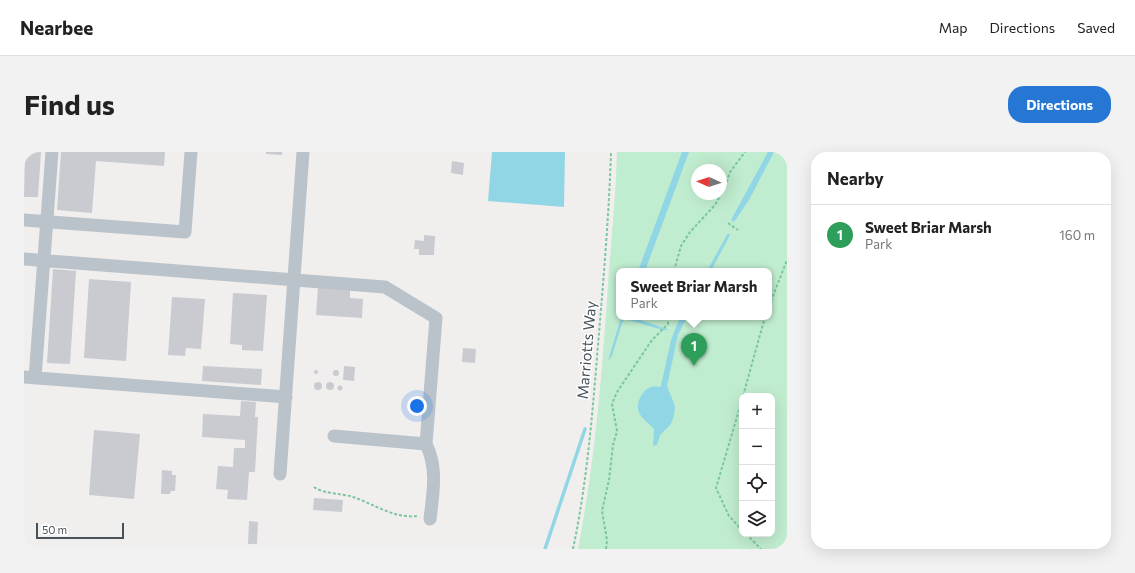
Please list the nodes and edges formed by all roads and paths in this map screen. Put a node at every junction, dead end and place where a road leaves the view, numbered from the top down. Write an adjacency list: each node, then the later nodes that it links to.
1 (52, 152): 7 (lane)
2 (191, 152): 7 (lane)
3 (303, 152): 14 (lane)
4 (611, 152): 29 (path, Marriotts Way)
5 (745, 152): 13 (path)
6 (24, 220): 7 (lane)
7 (47, 221): 11 (lane)
8 (728, 223): 9 (path)
9 (738, 230)
10 (24, 259): 11 (lane)
11 (44, 260): 14 (lane); 18 (lane)
12 (787, 260): 15 (path)
13 (675, 268)
14 (294, 280): 20 (lane); 23 (lane)
15 (772, 298)
16 (668, 320): 30 (path)
17 (764, 320): 19 (path)
18 (29, 378): 20 (lane)
19 (744, 393)
20 (286, 397): 24 (lane)
21 (739, 410): 27 (path)
22 (334, 436): 23 (lane)
23 (426, 444): 26 (lane)
24 (280, 474)
25 (314, 487): 26 (path)
26 (431, 516)
27 (739, 527)
28 (749, 537): 31 (path)
29 (573, 549)
30 (606, 549)
31 (761, 549)

